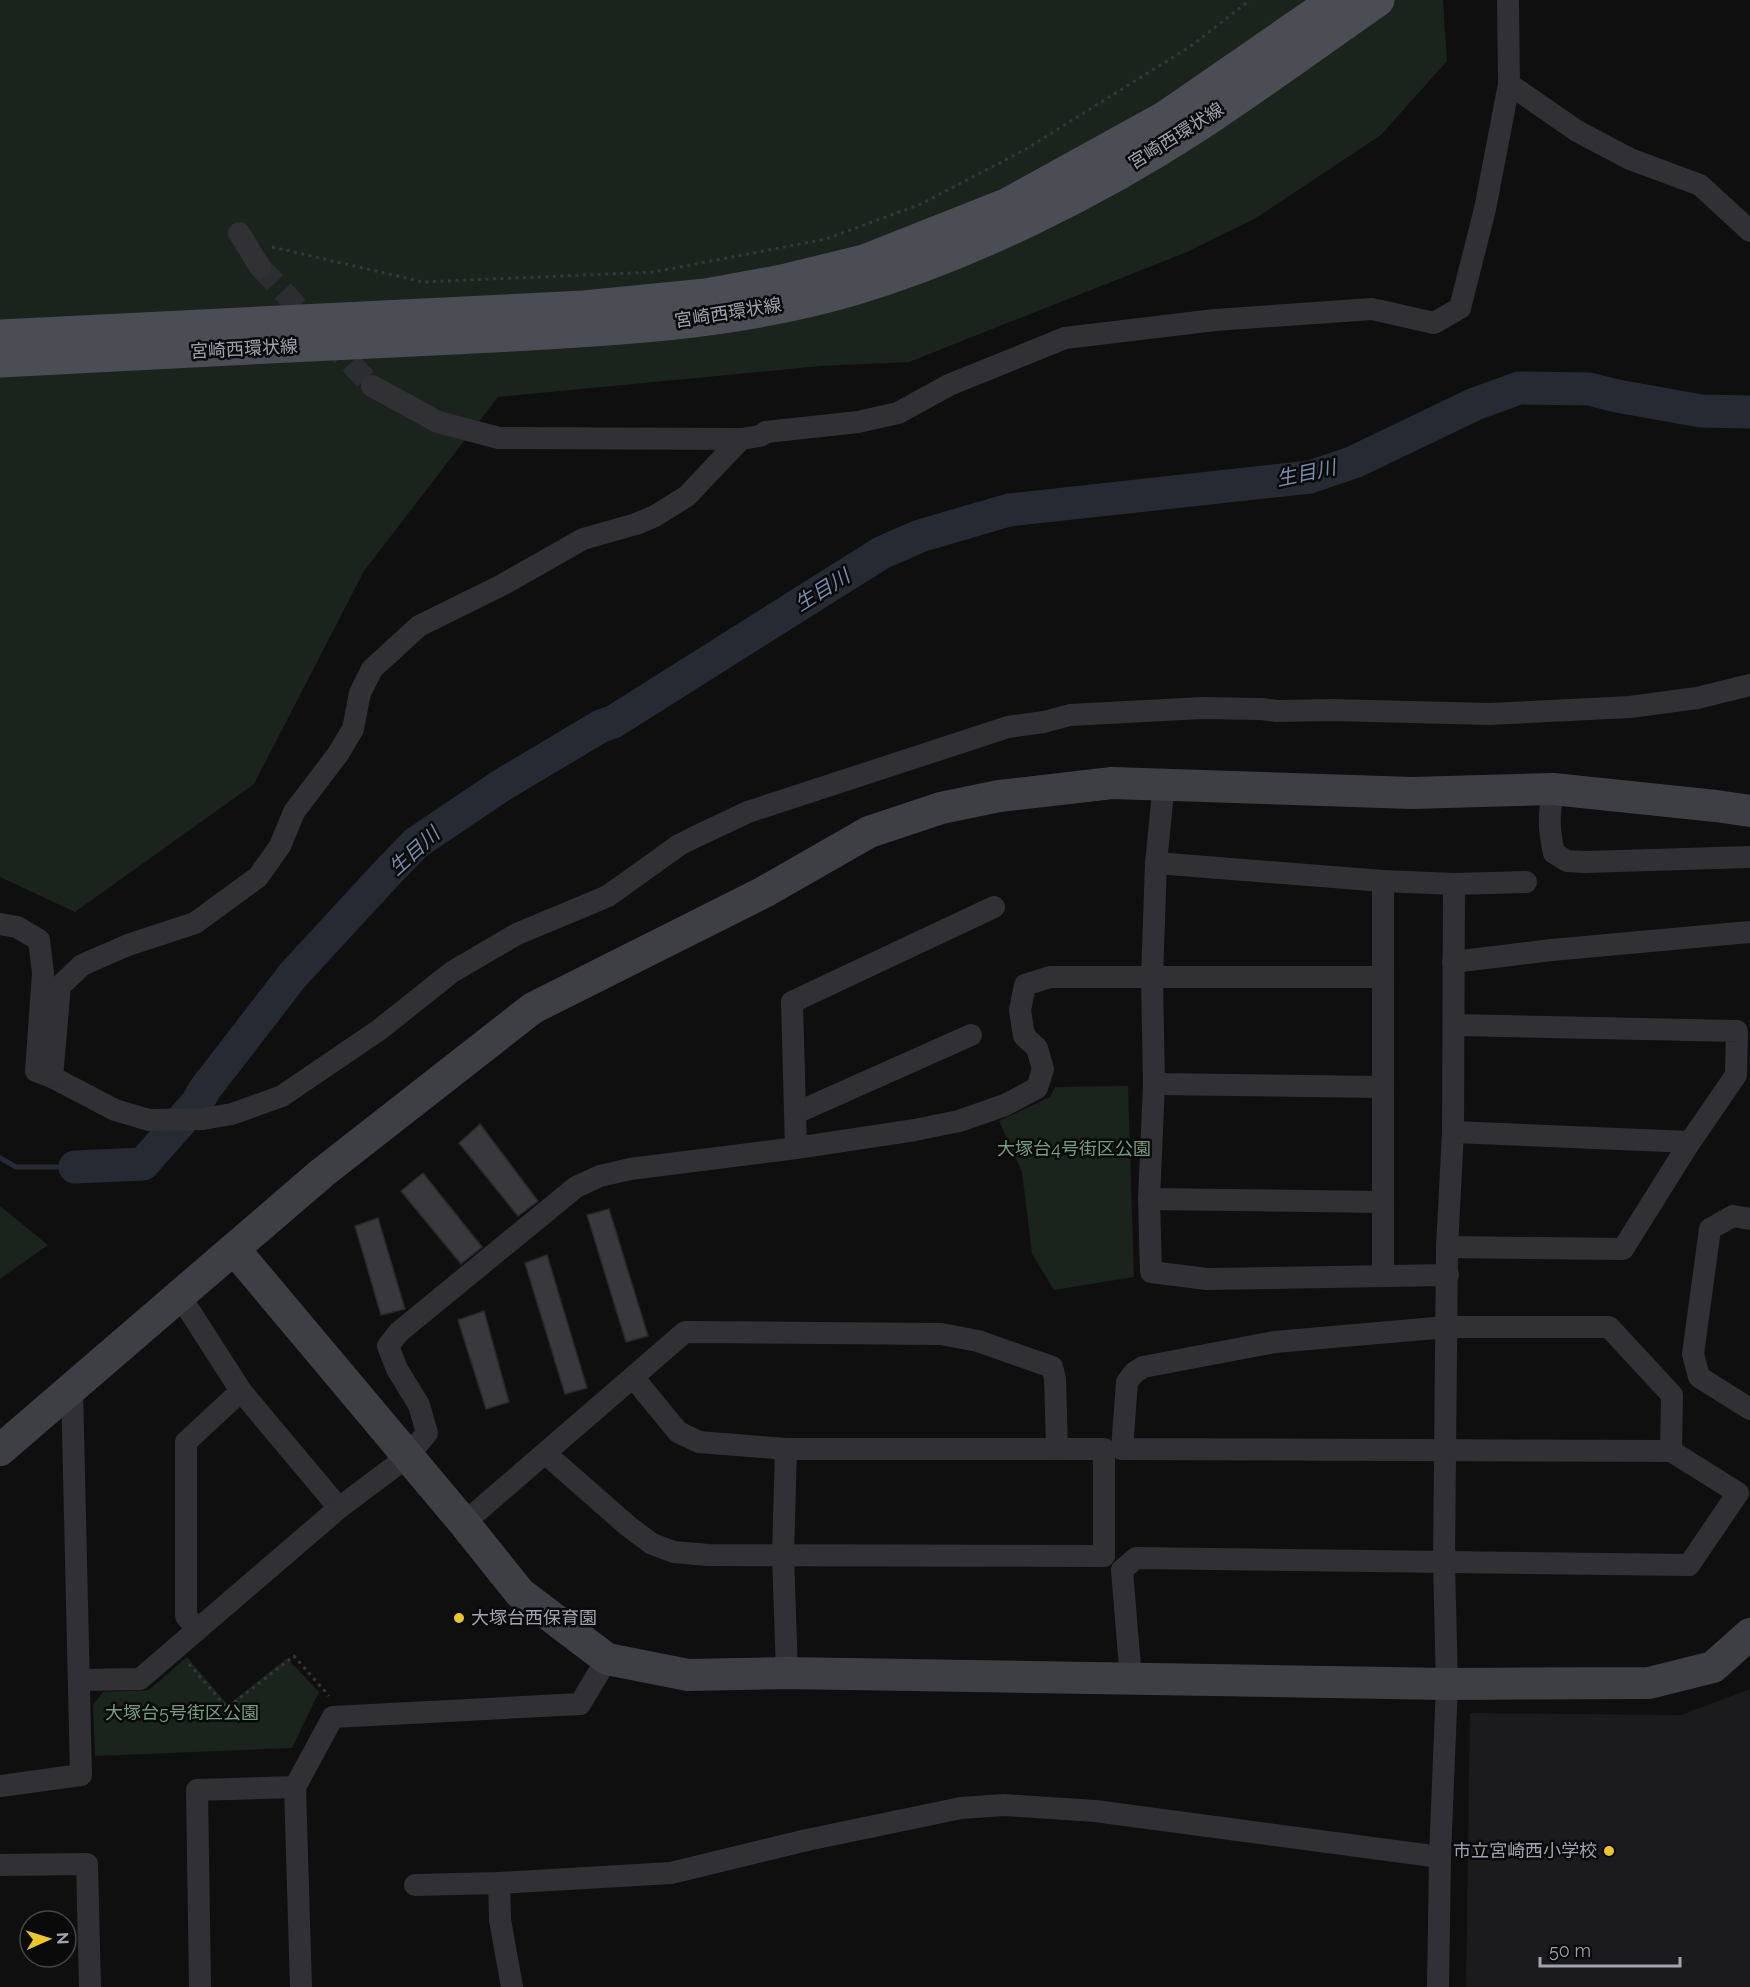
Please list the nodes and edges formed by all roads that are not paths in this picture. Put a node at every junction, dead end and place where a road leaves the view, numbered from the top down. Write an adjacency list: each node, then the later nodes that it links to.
1 (1335, 0): 8 (main road, 宮崎西環状線)
2 (1378, 0): 9 (main road, 宮崎西環状線)
3 (1508, 0): 4 (street)
4 (1509, 84): 5 (street); 11 (street)
5 (1750, 231)
6 (239, 232): 7 (street)
7 (260, 267)
8 (0, 336)
9 (0, 361)
10 (372, 386): 11 (street)
11 (741, 439): 29 (street)
12 (1750, 686): 29 (street)
13 (1164, 783): 14 (street); 17 (street); 40 (street)
14 (1553, 789): 15 (street); 16 (street)
15 (1750, 811)
16 (1750, 857)
17 (1156, 862): 18 (street); 26 (street)
18 (1383, 882): 20 (street); 25 (street)
19 (1526, 882): 20 (street)
20 (1454, 884): 24 (street)
21 (994, 907): 32 (street)
22 (0, 924): 29 (street)
23 (1750, 932): 24 (street)
24 (1453, 962): 27 (street)
25 (1383, 976): 26 (street); 31 (street)
26 (1152, 978): 30 (street); 35 (street)
27 (1455, 1025): 33 (street); 34 (street)
28 (971, 1035): 32 (street)
29 (52, 1077)
30 (1154, 1084): 31 (street); 36 (street)
31 (1382, 1087): 37 (street)
32 (796, 1113): 35 (street)
33 (1453, 1132): 34 (street); 39 (street)
34 (1690, 1142): 39 (street)
35 (796, 1148): 55 (street)
36 (1149, 1199): 37 (street); 42 (street)
37 (1382, 1202): 42 (street)
38 (1750, 1219): 48 (street)
39 (1447, 1247): 41 (street)
40 (234, 1249): 43 (street); 55 (street)
41 (1448, 1275): 42 (street); 44 (street)
42 (1383, 1276)
43 (180, 1296): 46 (street); 47 (street)
44 (1447, 1327): 52 (street); 52 (street); 53 (street)
45 (633, 1377): 49 (street); 50 (street); 54 (street)
46 (72, 1387): 51 (street); 64 (street)
47 (241, 1391): 56 (street); 60 (street)
48 (1747, 1402)
49 (1057, 1448): 50 (street); 58 (street)
50 (786, 1449): 58 (street)
51 (0, 1450)
52 (1446, 1450): 53 (street); 59 (street)
53 (1671, 1451): 59 (street)
54 (546, 1454): 57 (street); 58 (street)
55 (407, 1458): 56 (street); 57 (street)
56 (339, 1508): 60 (street)
57 (464, 1523): 62 (street)
58 (783, 1555): 63 (street)
59 (1444, 1563): 65 (street); 66 (street)
60 (197, 1630): 64 (street)
61 (1750, 1634): 66 (street)
62 (607, 1659): 63 (street); 68 (street)
63 (787, 1673): 65 (street)
64 (80, 1680): 67 (street)
65 (1131, 1680): 66 (street)
66 (1447, 1684): 69 (street)
67 (0, 1786)
68 (295, 1787): 74 (street); 75 (street)
69 (1440, 1857): 71 (street); 77 (street)
70 (0, 1865): 73 (street)
71 (499, 1883): 72 (street); 76 (street)
72 (415, 1885)
73 (90, 1987)
74 (200, 1987)
75 (301, 1987)
76 (512, 1987)
77 (1438, 1987)

